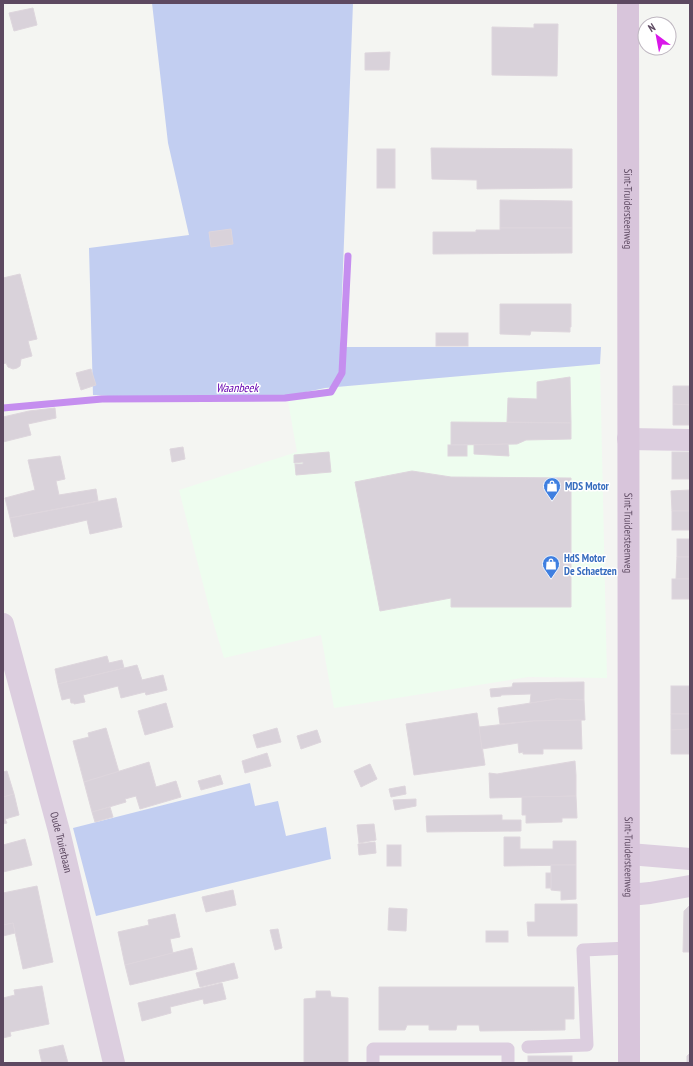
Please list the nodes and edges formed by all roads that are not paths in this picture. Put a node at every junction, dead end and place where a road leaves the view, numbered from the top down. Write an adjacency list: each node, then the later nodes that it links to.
1 (628, 3): 2 (main road, Sint-Truidersteenweg)
2 (628, 439): 3 (street); 5 (main road, Sint-Truidersteenweg)
3 (690, 440)
4 (3, 624): 11 (street, Oude Truierbaan)
5 (629, 854): 6 (street); 8 (main road, Sint-Truidersteenweg)
6 (690, 859)
7 (690, 886): 8 (street)
8 (629, 895): 9 (main road, Sint-Truidersteenweg)
9 (629, 948): 10 (lane); 14 (main road, Sint-Truidersteenweg)
10 (528, 1047)
11 (114, 1063)
12 (372, 1063): 13 (lane)
13 (508, 1063)
14 (629, 1063)

